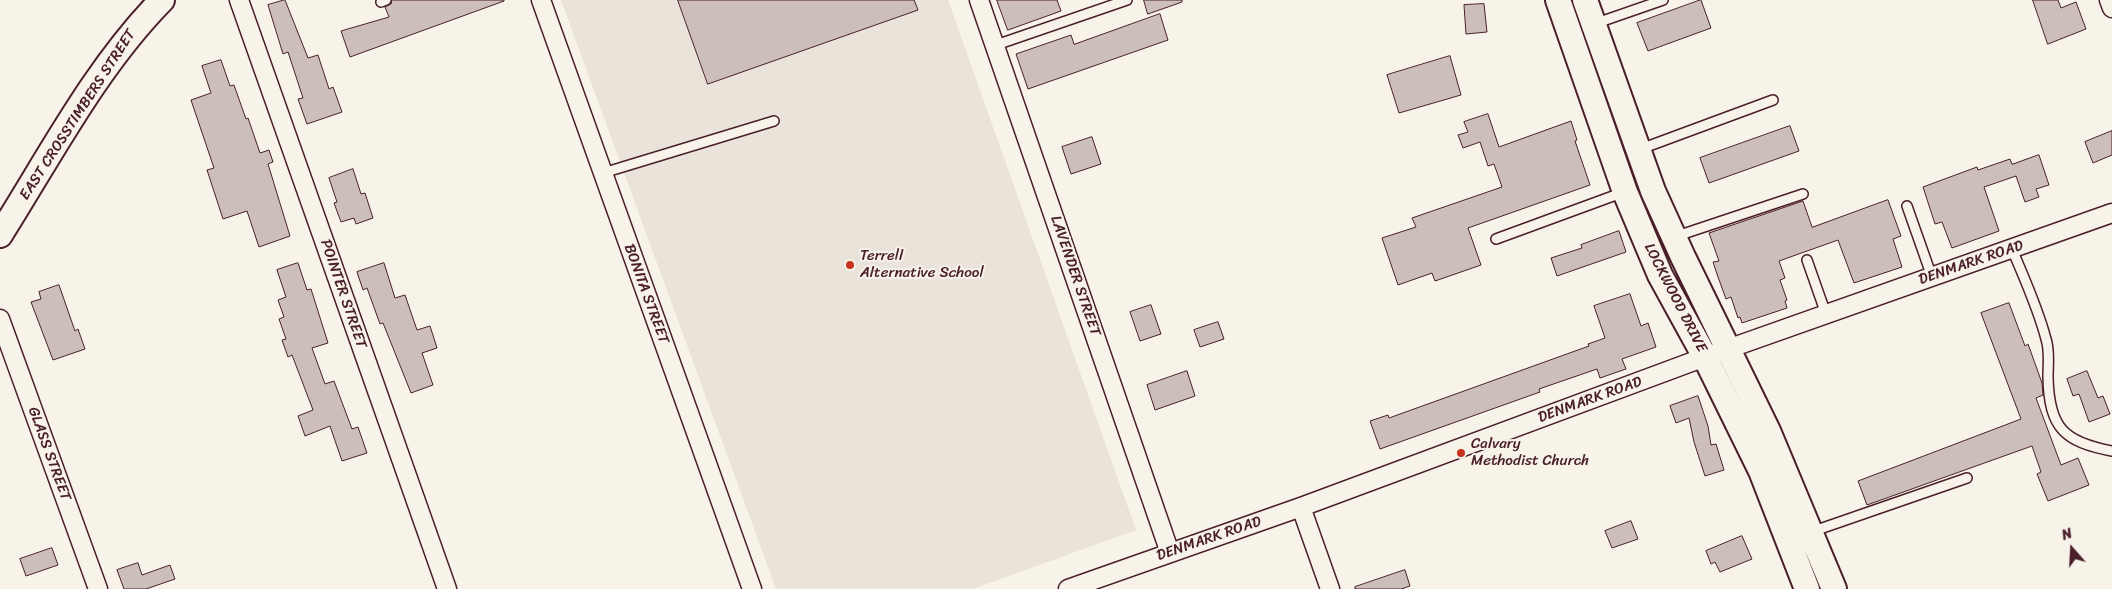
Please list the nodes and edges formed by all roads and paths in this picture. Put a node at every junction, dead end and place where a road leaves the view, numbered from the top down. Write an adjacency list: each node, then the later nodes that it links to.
1 (162, 0): 23 (main road, EAST CROSSTIMBERS STREET)
2 (239, 0): 41 (street, POINTER STREET)
3 (540, 0): 18 (street, BONITA STREET)
4 (979, 0): 12 (street, LAVENDER STREET)
5 (1127, 0): 12 (lane)
6 (1558, 0): 16 (main road, LOCKWOOD DRIVE)
7 (1585, 0): 11 (main road, LOCKWOOD DRIVE)
8 (1663, 0): 11 (lane)
9 (2109, 0): 10 (street)
10 (2112, 8)
11 (1593, 24): 14 (main road, LOCKWOOD DRIVE)
12 (996, 45): 37 (street, LAVENDER STREET)
13 (1773, 100): 17 (lane)
14 (1624, 114): 16 (main road); 17 (main road, LOCKWOOD DRIVE)
15 (774, 121): 18 (lane)
16 (1600, 122): 19 (main road, LOCKWOOD DRIVE)
17 (1638, 150): 24 (main road, LOCKWOOD DRIVE)
18 (603, 173): 42 (street, BONITA STREET)
19 (1625, 192): 25 (lane); 32 (main road, LOCKWOOD DRIVE)
20 (1803, 194): 24 (lane)
21 (1907, 206): 28 (lane)
22 (2112, 213): 26 (street, DENMARK ROAD)
23 (0, 235)
24 (1674, 237): 31 (main road, LOCKWOOD DRIVE)
25 (1496, 239)
26 (2012, 248): 28 (street, DENMARK ROAD); 33 (lane)
27 (1807, 260): 29 (lane)
28 (1932, 277): 29 (street, DENMARK ROAD)
29 (1826, 314): 31 (street, DENMARK ROAD)
30 (0, 319): 40 (street, GLASS STREET)
31 (1730, 348): 32 (street, DENMARK ROAD); 36 (main road, LOCKWOOD DRIVE)
32 (1705, 357): 35 (street, DENMARK ROAD); 39 (main road, LOCKWOOD DRIVE)
33 (2112, 451)
34 (1966, 478): 36 (lane)
35 (1302, 507): 37 (street, DENMARK ROAD); 44 (street)
36 (1811, 532): 38 (main road, LOCKWOOD DRIVE)
37 (1170, 553): 43 (street, DENMARK ROAD)
38 (1823, 561): 39 (main road); 45 (main road, LOCKWOOD DRIVE)
39 (1803, 579)
40 (98, 589)
41 (448, 589)
42 (752, 589)
43 (1068, 589)
44 (1330, 589)
45 (1834, 589)

